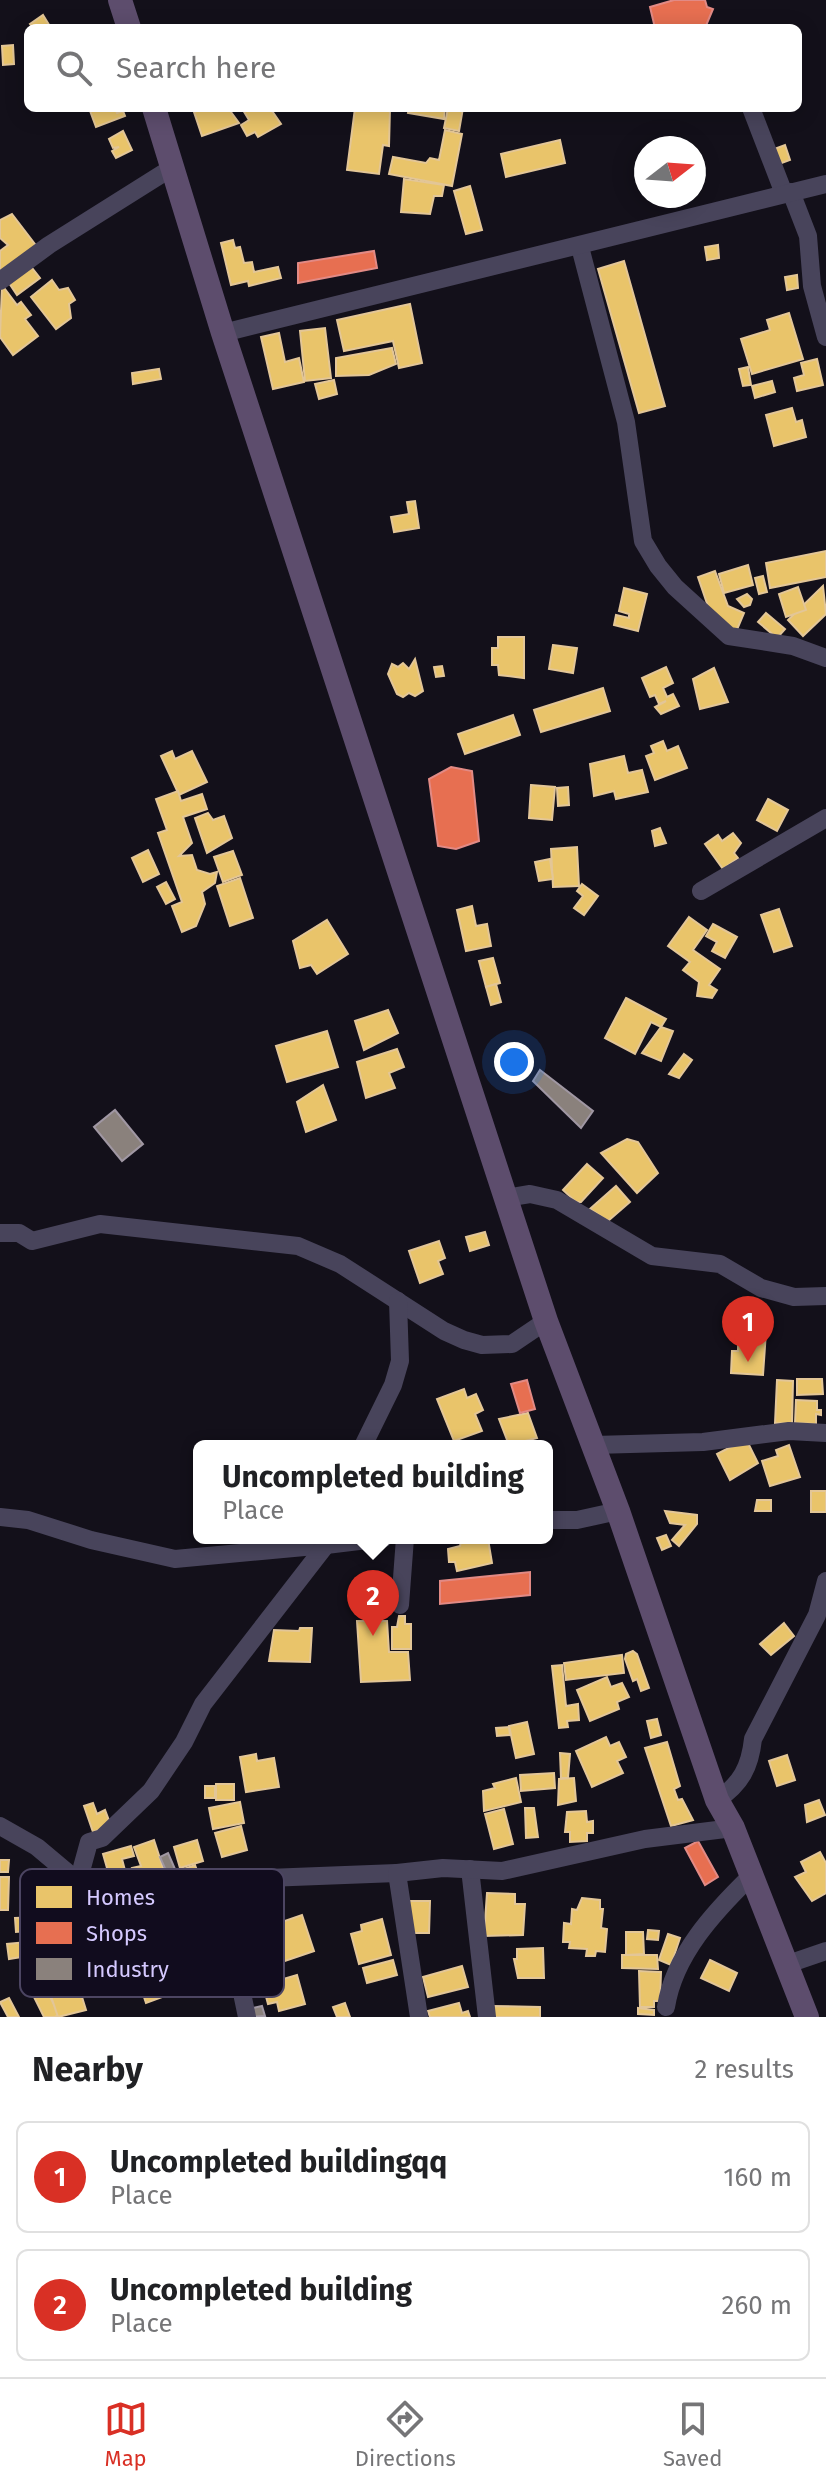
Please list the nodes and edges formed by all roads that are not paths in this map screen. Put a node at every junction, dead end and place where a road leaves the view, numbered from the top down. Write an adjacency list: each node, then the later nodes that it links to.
1 (120, 0): 2 (main road)
2 (128, 24)
3 (155, 112): 5 (main road)
4 (753, 112): 7 (street)
5 (173, 167): 9 (street); 10 (main road)
6 (826, 184): 7 (street)
7 (785, 194): 8 (street); 11 (street)
8 (580, 247): 10 (street); 12 (street)
9 (0, 281)
10 (223, 333): 15 (main road)
11 (826, 337)
12 (826, 658)
13 (826, 818): 14 (street)
14 (701, 891)
15 (506, 1198): 17 (street); 19 (main road)
16 (0, 1233): 18 (street)
17 (826, 1296)
18 (398, 1301): 19 (street); 21 (street)
19 (546, 1321): 22 (main road)
20 (826, 1433): 22 (street)
21 (366, 1440)
22 (594, 1445): 23 (main road)
23 (618, 1511): 25 (street); 31 (main road)
24 (0, 1517): 26 (street)
25 (553, 1520)
26 (308, 1544)
27 (324, 1544): 35 (street)
28 (405, 1544): 30 (street)
29 (826, 1581): 31 (street)
30 (400, 1605)
31 (717, 1800): 33 (main road)
32 (0, 1826): 34 (street)
33 (733, 1828): 36 (street); 38 (main road)
34 (63, 1869)
35 (82, 1869)
36 (470, 1869): 37 (street); 46 (street)
37 (397, 1873): 39 (street); 45 (street)
38 (751, 1876): 41 (main road); 43 (street)
39 (284, 1879)
40 (826, 1951): 41 (street)
41 (788, 1964): 47 (main road)
42 (243, 1997): 44 (street)
43 (666, 2007)
44 (247, 2017)
45 (419, 2017)
46 (487, 2017)
47 (807, 2017)

